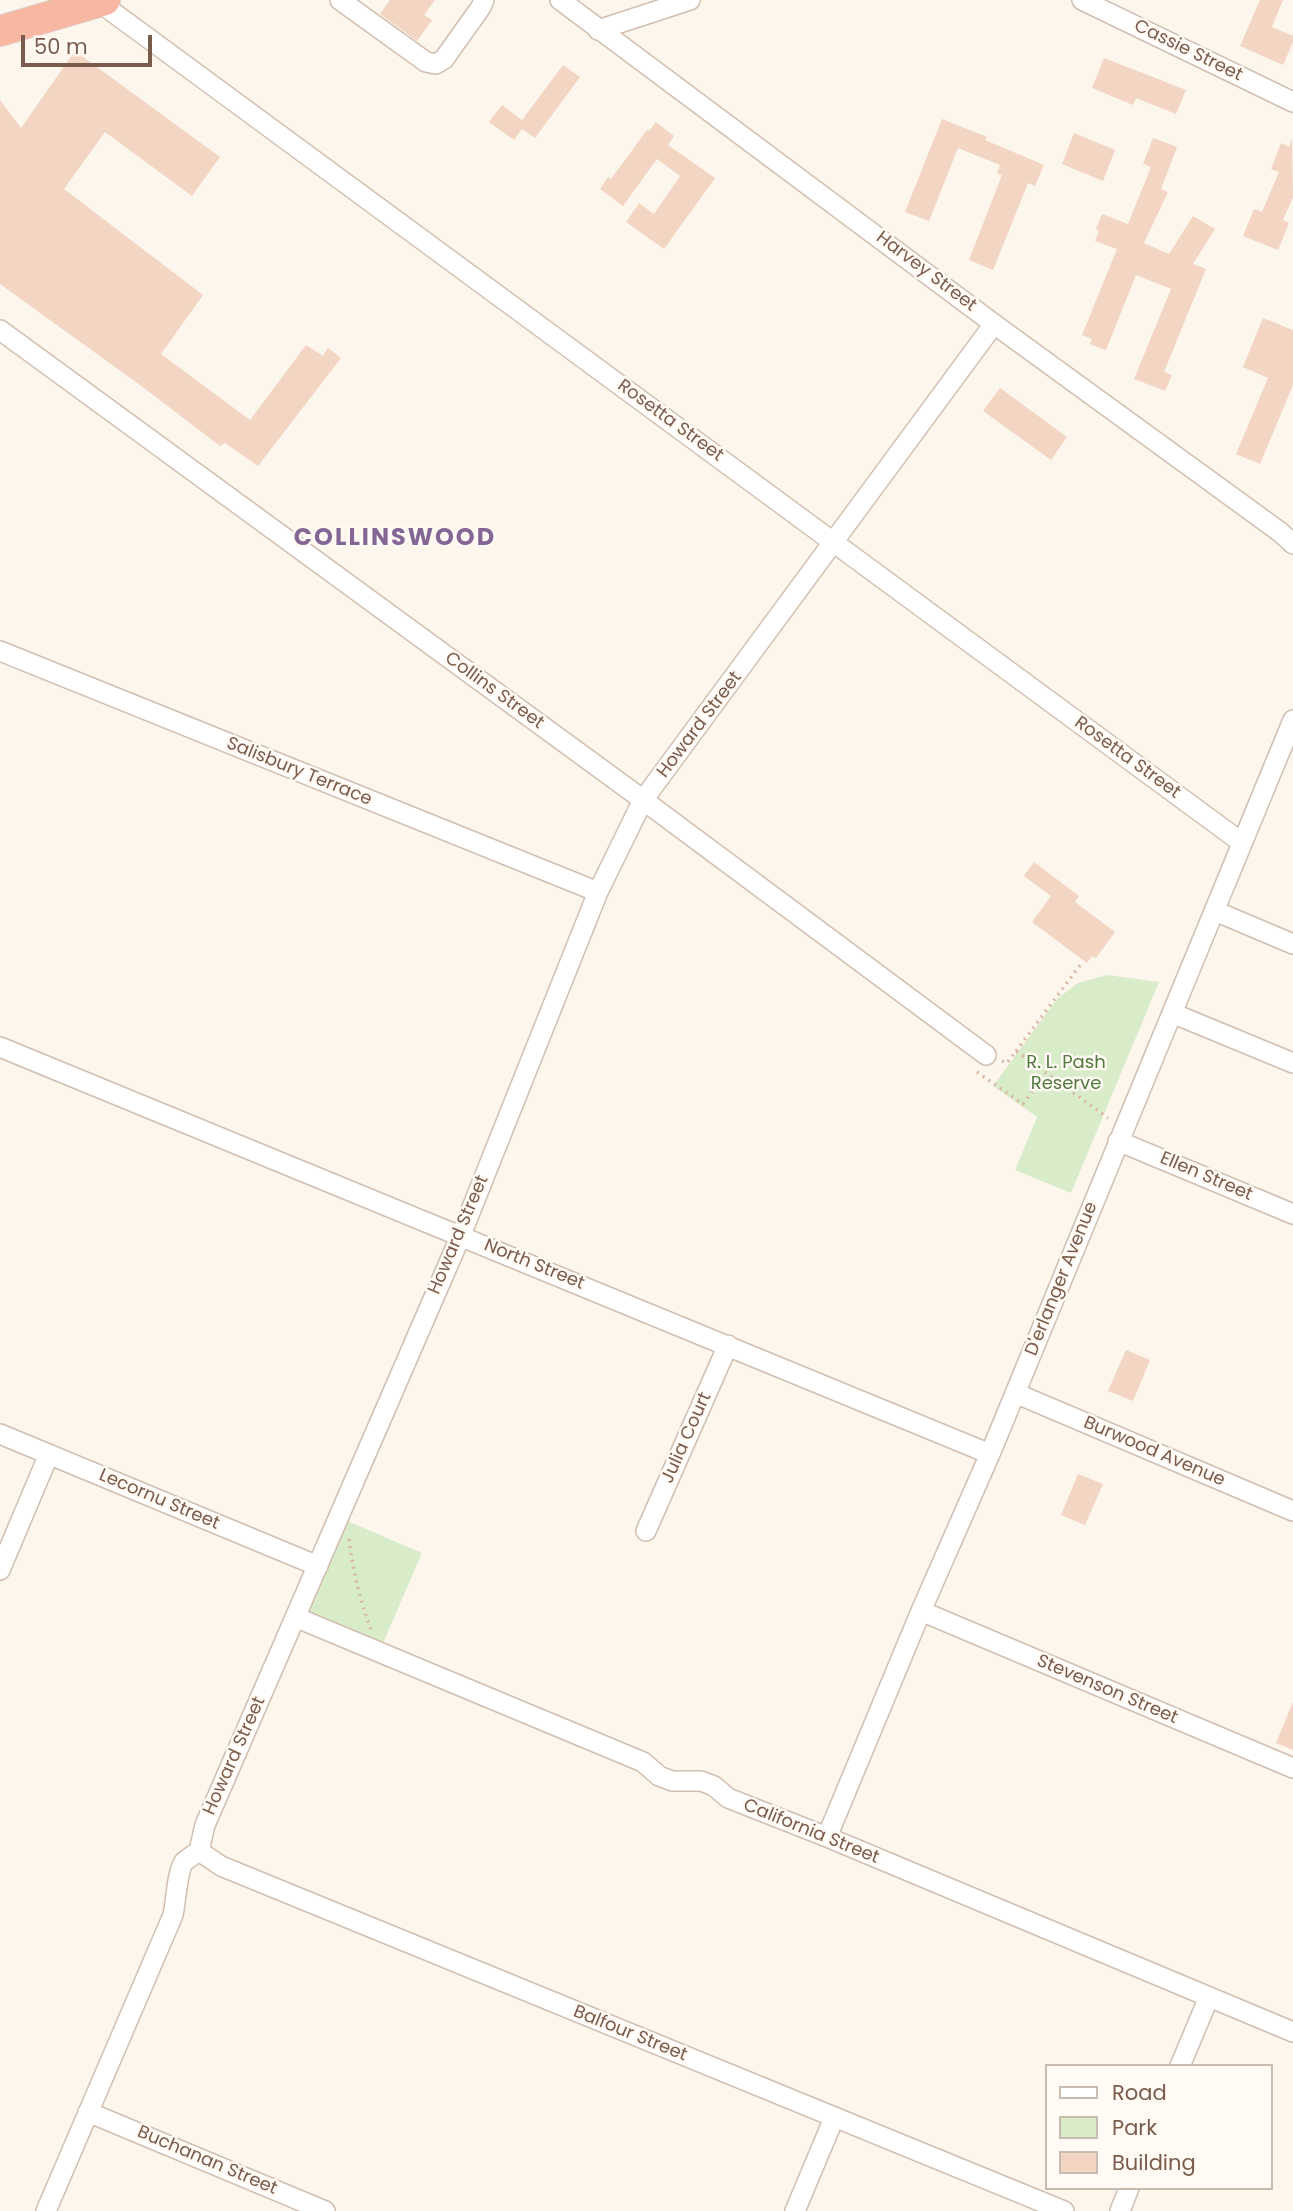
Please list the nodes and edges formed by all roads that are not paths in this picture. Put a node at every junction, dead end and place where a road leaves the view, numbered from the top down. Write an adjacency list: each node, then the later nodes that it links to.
1 (340, 0): 2 (street)
2 (484, 0)
3 (559, 0): 7 (street, Harvey Street)
4 (690, 0): 7 (street)
5 (1083, 0): 9 (street, Cassie Street)
6 (102, 1): 8 (highway); 12 (street, Rosetta Street)
7 (598, 30): 10 (street, Harvey Street)
8 (0, 31)
9 (1293, 102)
10 (994, 324): 12 (street, Howard Street); 13 (street, Harvey Street)
11 (0, 330): 16 (street, Collins Street)
12 (835, 542): 16 (street, Howard Street); 17 (street, Rosetta Street)
13 (1293, 544)
14 (0, 651): 18 (street, Salisbury Terrace)
15 (1293, 720): 17 (street, D'erlanger Avenue)
16 (643, 800): 18 (street, Howard Street); 23 (street, Collins Street)
17 (1241, 842): 19 (street, D'erlanger Avenue)
18 (598, 892): 27 (street, Howard Street)
19 (1215, 911): 20 (street); 21 (street, D'erlanger Avenue)
20 (1293, 944)
21 (1172, 1013): 24 (street); 25 (street, D'erlanger Avenue)
22 (0, 1047): 27 (street, North Street)
23 (986, 1055)
24 (1293, 1063)
25 (1118, 1141): 26 (street, Ellen Street); 29 (street, D'erlanger Avenue)
26 (1293, 1214)
27 (461, 1235): 28 (street, North Street); 35 (street, Howard Street)
28 (728, 1345): 32 (street, North Street); 34 (street, Julia Court)
29 (1015, 1393): 32 (street, D'erlanger Avenue); 33 (street, Burwood Avenue)
30 (0, 1434): 31 (street, Lecornu Street)
31 (50, 1454): 35 (street, Lecornu Street); 36 (street)
32 (990, 1454): 37 (street, D'erlanger Avenue)
33 (1293, 1511)
34 (646, 1531)
35 (318, 1566): 38 (street, Howard Street)
36 (0, 1570)
37 (921, 1611): 39 (street, Stevenson Street); 40 (street, D'erlanger Avenue)
38 (295, 1617): 40 (street, California Street); 41 (street, Howard Street)
39 (1293, 1768)
40 (827, 1837): 42 (street, California Street)
41 (199, 1851): 45 (street, Howard Street); 46 (street, Balfour Street)
42 (1209, 1997): 43 (street, California Street); 44 (street)
43 (1293, 2032)
44 (1181, 2064)
45 (88, 2112): 48 (street, Howard Street); 49 (street, Buchanan Street)
46 (834, 2118): 50 (street); 51 (street, Balfour Street)
47 (1128, 2190): 52 (street)
48 (46, 2211)
49 (325, 2211)
50 (795, 2211)
51 (1064, 2211)
52 (1120, 2211)

